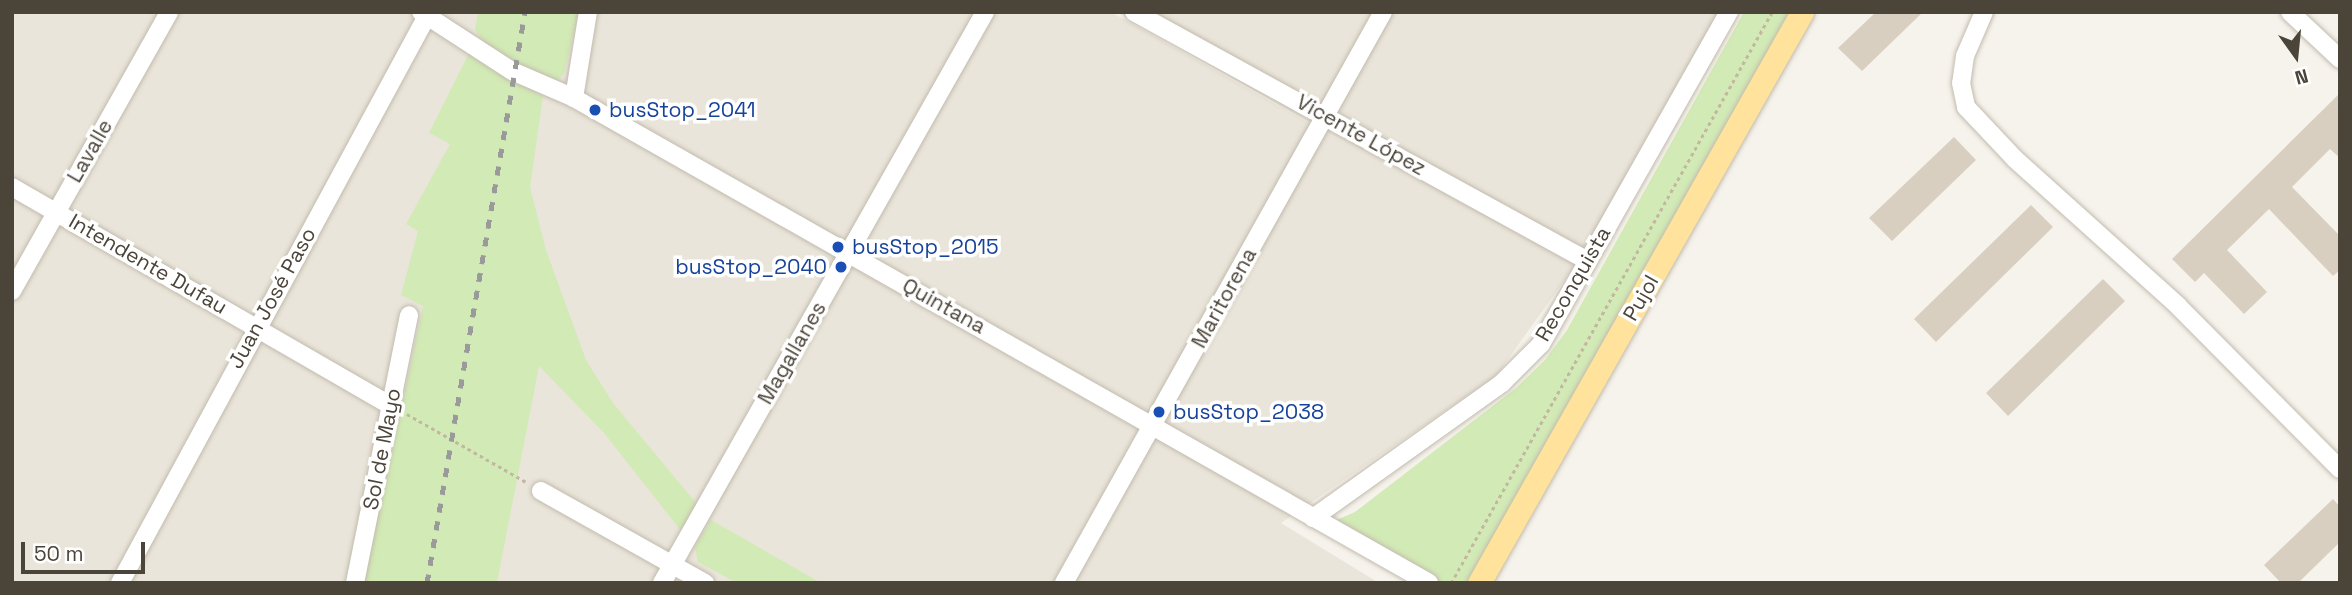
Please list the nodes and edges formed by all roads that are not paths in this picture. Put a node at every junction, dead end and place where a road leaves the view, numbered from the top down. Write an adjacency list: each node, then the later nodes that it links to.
1 (169, 12): 15 (street, Lavalle)
2 (588, 12): 12 (street)
3 (985, 12): 16 (street, Magallanes)
4 (1134, 12): 13 (street, Vicente López)
5 (1383, 12): 13 (street, Maritorena)
6 (1729, 12): 17 (street, Reconquista)
7 (1802, 12): 33 (main road, Pujol)
8 (1984, 12): 23 (street)
9 (2290, 12): 11 (street)
10 (424, 14): 12 (street, Quintana); 20 (street, Juan José Paso)
11 (2340, 59)
12 (574, 98): 16 (street, Quintana)
13 (1326, 115): 17 (street, Vicente López); 22 (street, Maritorena)
14 (12, 187): 15 (street, Intendente Dufau)
15 (56, 211): 18 (street, Lavalle); 20 (street, Intendente Dufau)
16 (849, 253): 22 (street, Quintana); 26 (street, Magallanes)
17 (1586, 260): 25 (street, Reconquista)
18 (12, 291)
19 (409, 315): 21 (street, Sol de Mayo)
20 (256, 326): 21 (street, Intendente Dufau); 27 (street, Juan José Paso)
21 (391, 406): 28 (street, Sol de Mayo)
22 (1153, 424): 25 (street, Quintana); 31 (street, Maritorena)
23 (2340, 469)
24 (541, 491): 26 (street)
25 (1313, 518): 32 (street, Quintana)
26 (672, 565): 29 (street, Magallanes); 30 (street)
27 (120, 583)
28 (355, 583)
29 (662, 583)
30 (705, 583)
31 (1064, 583)
32 (1429, 583)
33 (1479, 583)

